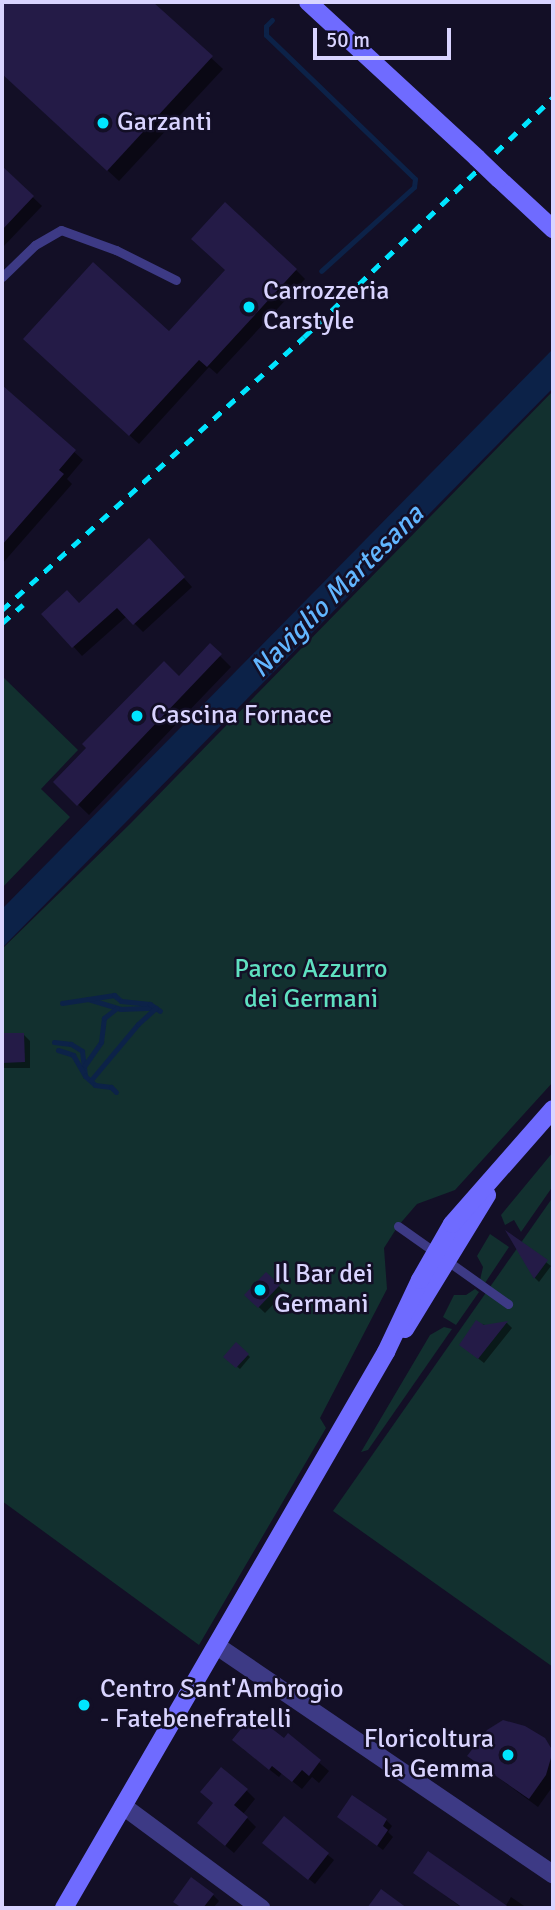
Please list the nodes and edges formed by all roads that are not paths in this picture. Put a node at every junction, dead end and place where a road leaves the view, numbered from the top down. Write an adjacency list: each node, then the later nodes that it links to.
1 (309, 2): 2 (street, bridge)
2 (553, 229)
3 (2, 277): 4 (lane)
4 (176, 280)
5 (553, 1109): 7 (street)
6 (398, 1226): 7 (lane)
7 (442, 1257): 8 (lane); 9 (street)
8 (508, 1304)
9 (217, 1646): 10 (street); 11 (street)
10 (123, 1806): 12 (street); 13 (street)
11 (553, 1874)
12 (64, 1908)
13 (261, 1908)

